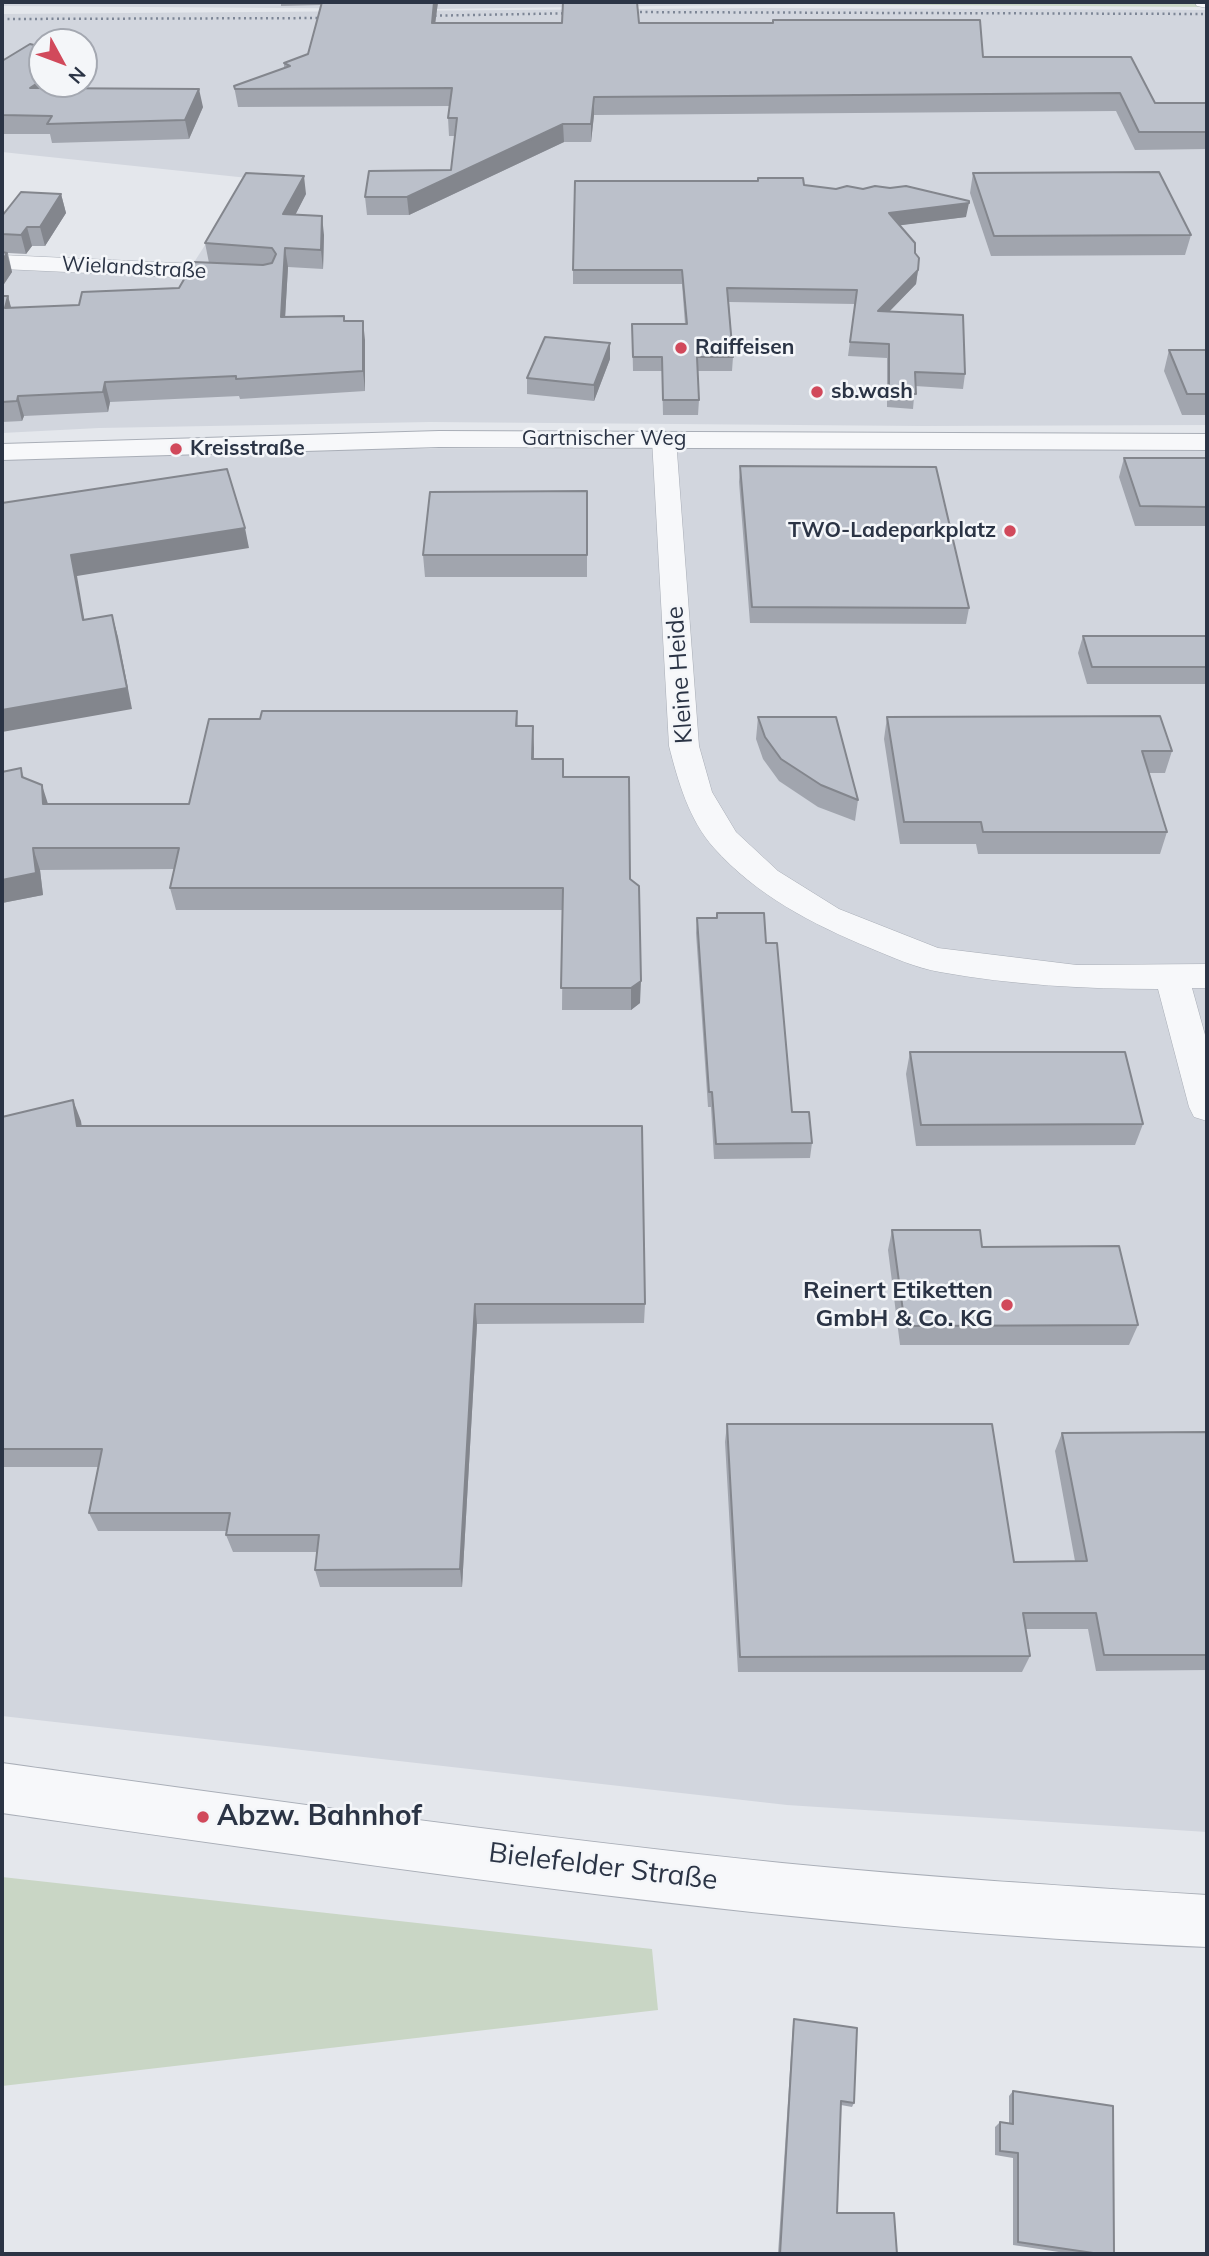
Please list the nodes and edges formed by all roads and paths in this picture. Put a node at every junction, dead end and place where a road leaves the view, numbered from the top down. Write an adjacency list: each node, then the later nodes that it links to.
1 (2, 262): 2 (street, Wielandstraße)
2 (266, 275)
3 (664, 439): 4 (street, Gartnischer Weg); 5 (street, Gartnischer Weg); 7 (street, Kleine Heide)
4 (1207, 442)
5 (2, 452)
6 (1207, 976): 7 (street, Kleine Heide)
7 (1172, 977): 8 (street)
8 (1207, 1107)
9 (2, 1788): 10 (street, Bielefelder Straße)
10 (1207, 1921)

